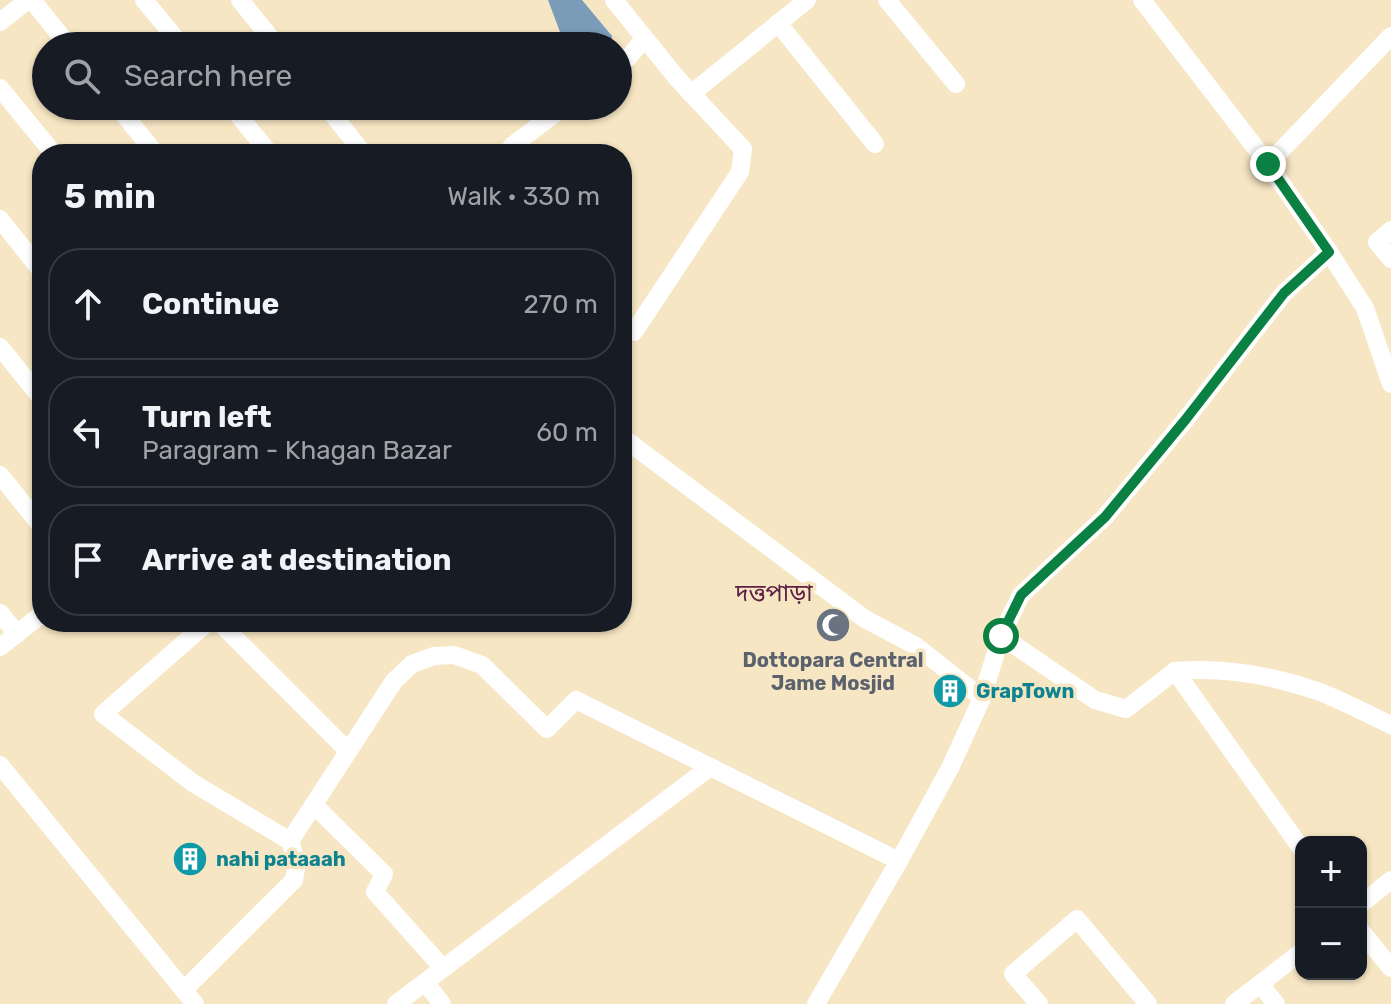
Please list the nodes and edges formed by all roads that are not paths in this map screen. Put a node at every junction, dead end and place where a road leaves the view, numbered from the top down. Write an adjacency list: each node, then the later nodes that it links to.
1 (30, 0): 8 (street); 10 (street)
2 (144, 0): 11 (street)
3 (240, 0): 12 (street)
4 (614, 0): 14 (street)
5 (807, 0): 9 (street)
6 (887, 0): 16 (street)
7 (1142, 0): 29 (street)
8 (0, 22)
9 (778, 23): 18 (street); 28 (street)
10 (57, 32)
11 (170, 32)
12 (266, 32)
13 (1391, 36): 29 (street)
14 (644, 39): 15 (street); 18 (street)
15 (632, 53)
16 (956, 84)
17 (0, 88): 23 (street)
18 (691, 94): 35 (street)
19 (128, 120): 24 (street)
20 (242, 120): 25 (street)
21 (337, 120): 26 (street)
22 (546, 120): 27 (street)
23 (46, 144)
24 (148, 144)
25 (262, 144)
26 (356, 144)
27 (514, 144)
28 (875, 144)
29 (1268, 164): 32 (street)
30 (0, 219): 33 (street)
31 (1391, 230): 34 (street)
32 (1329, 252): 37 (street); 47 (street)
33 (32, 259)
34 (1391, 259)
35 (634, 332)
36 (0, 347): 38 (street)
37 (1391, 384)
38 (32, 387)
39 (632, 444): 50 (street)
40 (0, 475): 41 (street)
41 (32, 515)
42 (0, 613): 46 (street)
43 (32, 622): 46 (street)
44 (197, 632): 57 (street)
45 (229, 632): 52 (street)
46 (17, 634): 48 (street)
47 (1001, 636): 49 (street); 50 (street)
48 (0, 647)
49 (1175, 671): 51 (street); 56 (street)
50 (982, 698): 58 (street)
51 (1391, 725)
52 (348, 751): 53 (street); 55 (street)
53 (710, 767): 58 (street); 63 (street)
54 (2, 772): 67 (street)
55 (314, 805): 57 (street); 63 (street)
56 (1295, 840)
57 (290, 841): 67 (street)
58 (899, 861): 70 (street)
59 (1391, 880): 60 (street)
60 (1367, 899)
61 (1367, 938): 64 (street)
62 (1295, 957): 66 (street)
63 (443, 968): 65 (street)
64 (1391, 968)
65 (425, 982): 68 (street); 69 (street)
66 (1260, 984): 73 (street); 74 (street)
67 (189, 997)
68 (396, 1004)
69 (442, 1004)
70 (816, 1004)
71 (1039, 1004): 72 (street)
72 (1148, 1004)
73 (1234, 1004)
74 (1276, 1004)

